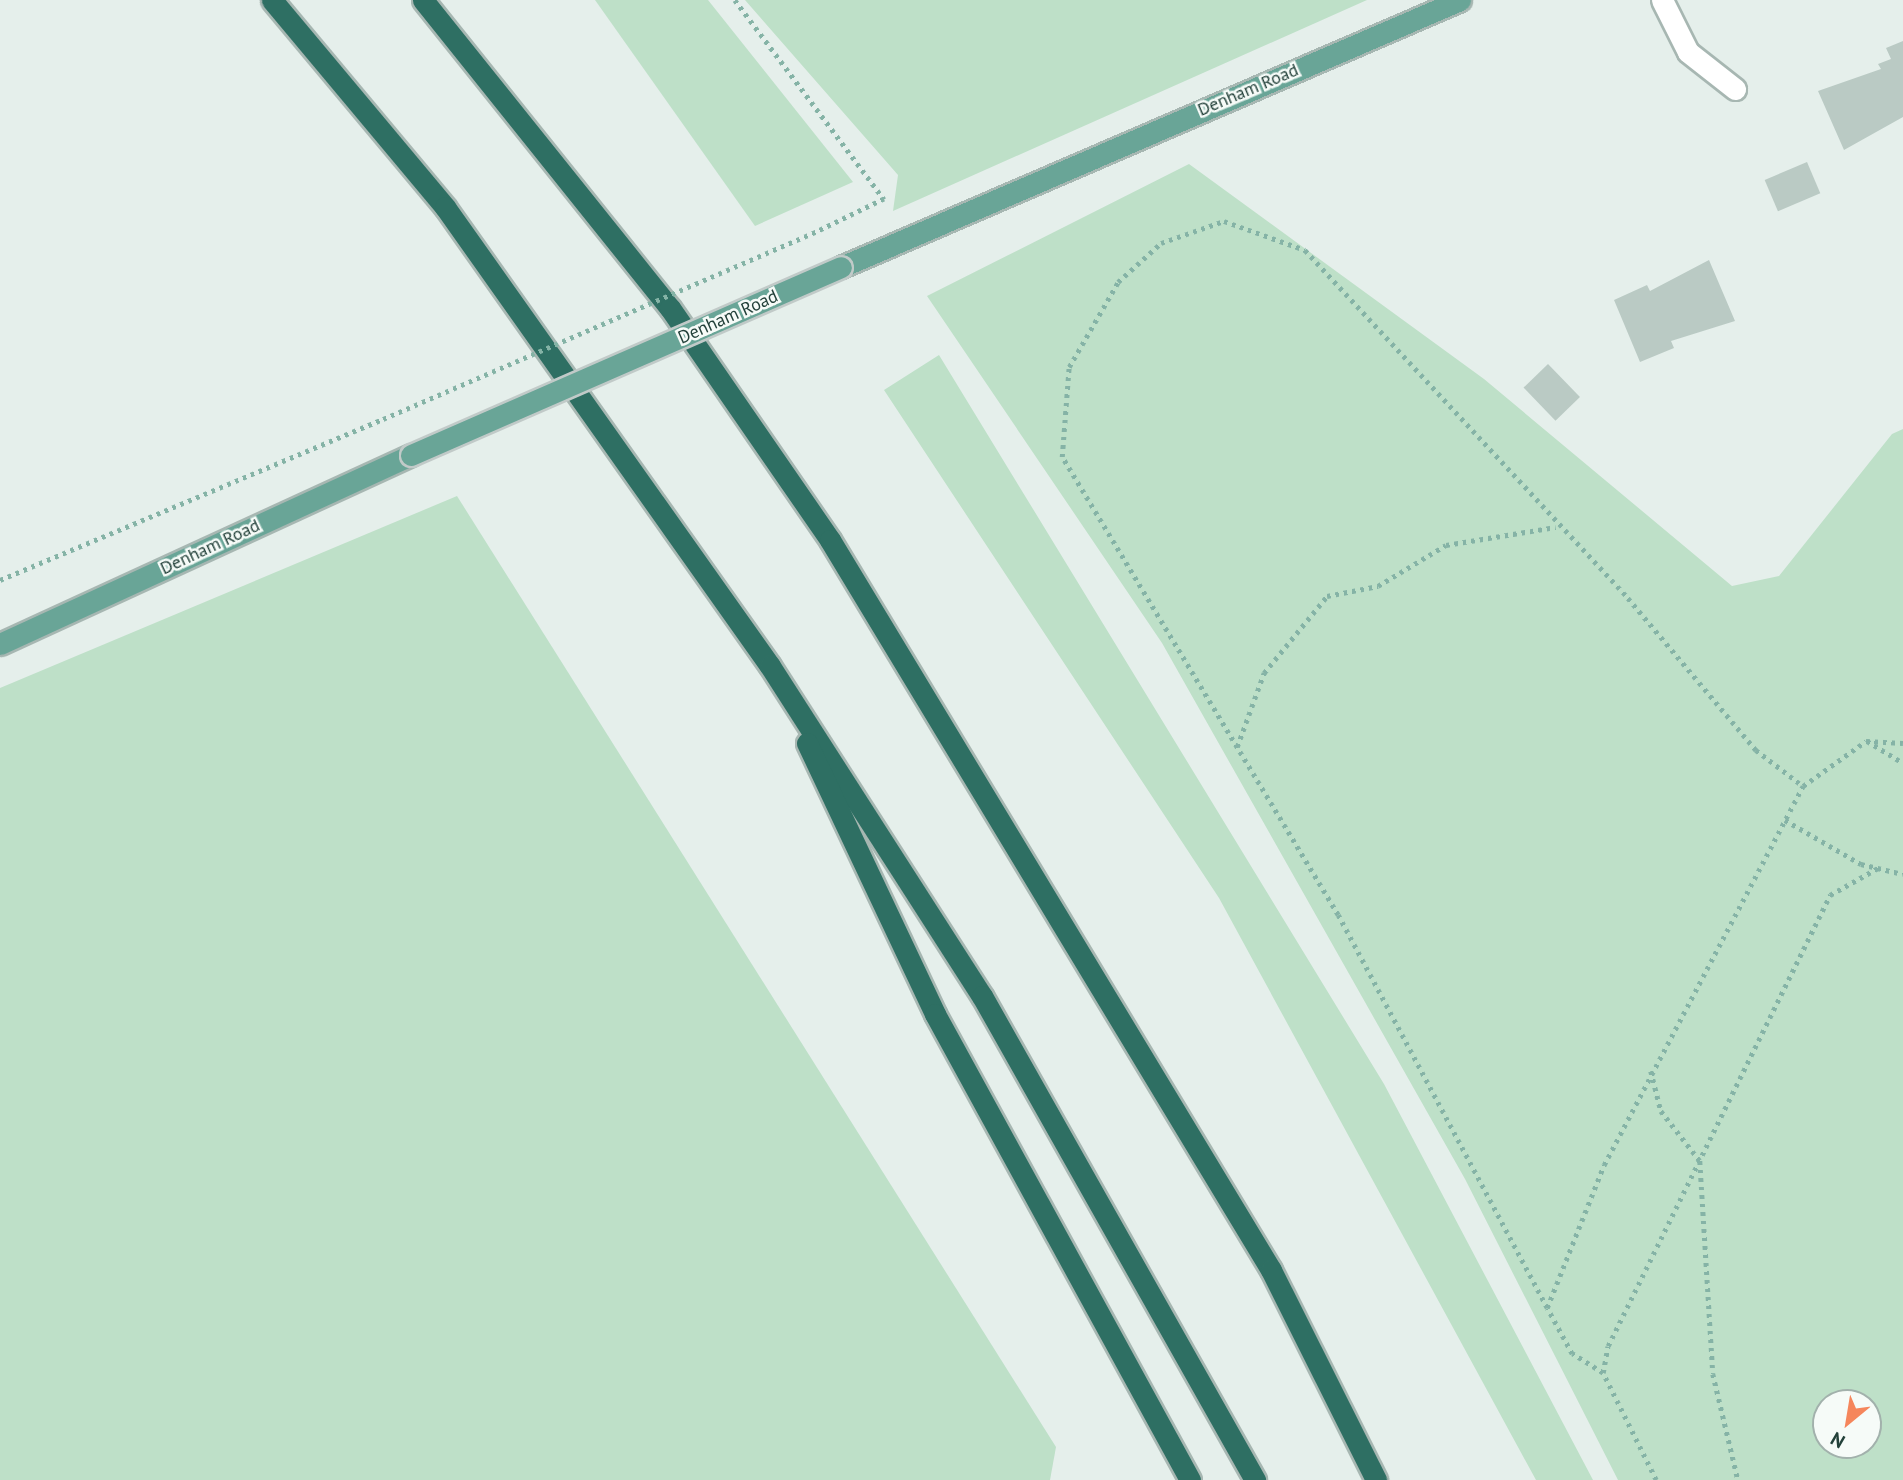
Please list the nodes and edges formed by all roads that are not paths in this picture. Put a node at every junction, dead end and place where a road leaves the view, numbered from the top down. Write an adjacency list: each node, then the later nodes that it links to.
1 (272, 0): 7 (highway)
2 (423, 0): 12 (highway)
3 (1460, 0): 6 (main road, Denham Road, bridge)
4 (1662, 0): 5 (lane)
5 (1735, 89)
6 (0, 643)
7 (770, 666): 8 (highway); 9 (highway)
8 (1219, 1409): 10 (highway); 11 (highway)
9 (1191, 1480)
10 (1248, 1480)
11 (1255, 1480)
12 (1376, 1480)

